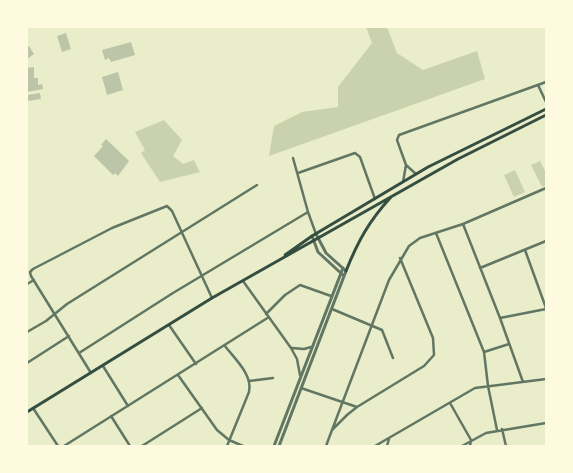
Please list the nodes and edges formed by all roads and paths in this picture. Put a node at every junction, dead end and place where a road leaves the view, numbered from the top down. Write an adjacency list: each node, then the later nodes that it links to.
1 (546, 82): 2 (street)
2 (538, 85): 3 (street); 11 (street)
3 (546, 102)
4 (546, 109): 6 (main road)
5 (546, 115): 7 (main road)
6 (469, 145): 7 (main road); 8 (main road)
7 (472, 151): 10 (main road)
8 (455, 153): 10 (main road); 13 (main road)
9 (293, 158): 12 (street)
10 (458, 159): 17 (main road)
11 (406, 165): 13 (street); 14 (street)
12 (298, 173): 18 (street); 19 (street)
13 (416, 174): 14 (main road)
14 (403, 182): 18 (main road)
15 (257, 185): 23 (street)
16 (546, 188): 20 (street)
17 (393, 194): 25 (main road); 35 (main road)
18 (375, 199): 21 (main road)
19 (308, 212): 21 (street); 37 (street)
20 (463, 224): 22 (street); 34 (street)
21 (315, 232): 24 (main road); 25 (street)
22 (436, 233): 31 (street); 57 (street)
23 (182, 234): 37 (street); 39 (street); 46 (street)
24 (312, 236): 26 (street); 30 (main road)
25 (318, 238): 26 (main road); 29 (street)
26 (313, 241): 30 (main road); 32 (street)
27 (546, 241): 28 (street)
28 (525, 250): 34 (street); 44 (street)
29 (329, 256): 32 (street); 33 (street)
30 (284, 257): 40 (main road)
31 (400, 258): 50 (street); 75 (street)
32 (325, 260): 36 (street)
33 (343, 268): 35 (street); 36 (street)
34 (480, 268): 48 (street)
35 (346, 271): 38 (street)
36 (340, 274): 38 (street); 42 (street)
37 (202, 276): 43 (street); 58 (street)
38 (344, 276): 45 (street)
39 (34, 280): 41 (street); 46 (street)
40 (242, 280): 43 (main road); 47 (street)
41 (27, 284)
42 (330, 296): 47 (street); 55 (street)
43 (212, 298): 49 (main road)
44 (546, 308): 48 (street)
45 (332, 309): 50 (street); 71 (street)
46 (55, 314): 51 (street); 52 (street)
47 (268, 316): 54 (street); 56 (street)
48 (500, 318): 53 (street)
49 (169, 325): 61 (street); 62 (main road)
50 (372, 325): 59 (street); 72 (street)
51 (27, 332)
52 (69, 336): 58 (street); 60 (street)
53 (509, 344): 57 (street); 69 (street)
54 (225, 346): 61 (street); 68 (street)
55 (311, 347): 56 (street); 65 (street)
56 (291, 348): 65 (street)
57 (484, 352): 70 (street)
58 (79, 353): 63 (street)
59 (393, 358)
60 (27, 362)
61 (196, 364): 64 (street)
62 (103, 366): 63 (main road); 74 (street)
63 (91, 373): 76 (main road)
64 (178, 375): 74 (street); 77 (street)
65 (300, 375): 93 (street)
66 (273, 378): 68 (street)
67 (546, 379): 69 (street)
68 (249, 382): 85 (street)
69 (523, 382): 70 (street)
70 (488, 386): 73 (street); 83 (street)
71 (301, 388): 72 (street); 94 (street)
72 (343, 403): 75 (street); 82 (street)
73 (450, 403): 84 (street); 86 (street)
74 (128, 406): 79 (street)
75 (357, 407): 82 (street)
76 (33, 408): 78 (main road); 87 (street)
77 (202, 408): 85 (street); 90 (street)
78 (27, 412)
79 (111, 416): 88 (street); 89 (street)
80 (546, 423): 81 (street)
81 (502, 429): 83 (street); 100 (street)
82 (332, 430): 95 (street)
83 (497, 430): 86 (street)
84 (389, 438): 96 (street); 97 (street)
85 (229, 440): 91 (street); 92 (street)
86 (470, 440): 98 (street); 99 (street)
87 (58, 446)
88 (64, 446)
89 (130, 446)
90 (142, 446)
91 (227, 446)
92 (243, 446)
93 (274, 446)
94 (279, 446)
95 (326, 446)
96 (375, 446)
97 (387, 446)
98 (462, 446)
99 (470, 446)
100 (506, 446)

